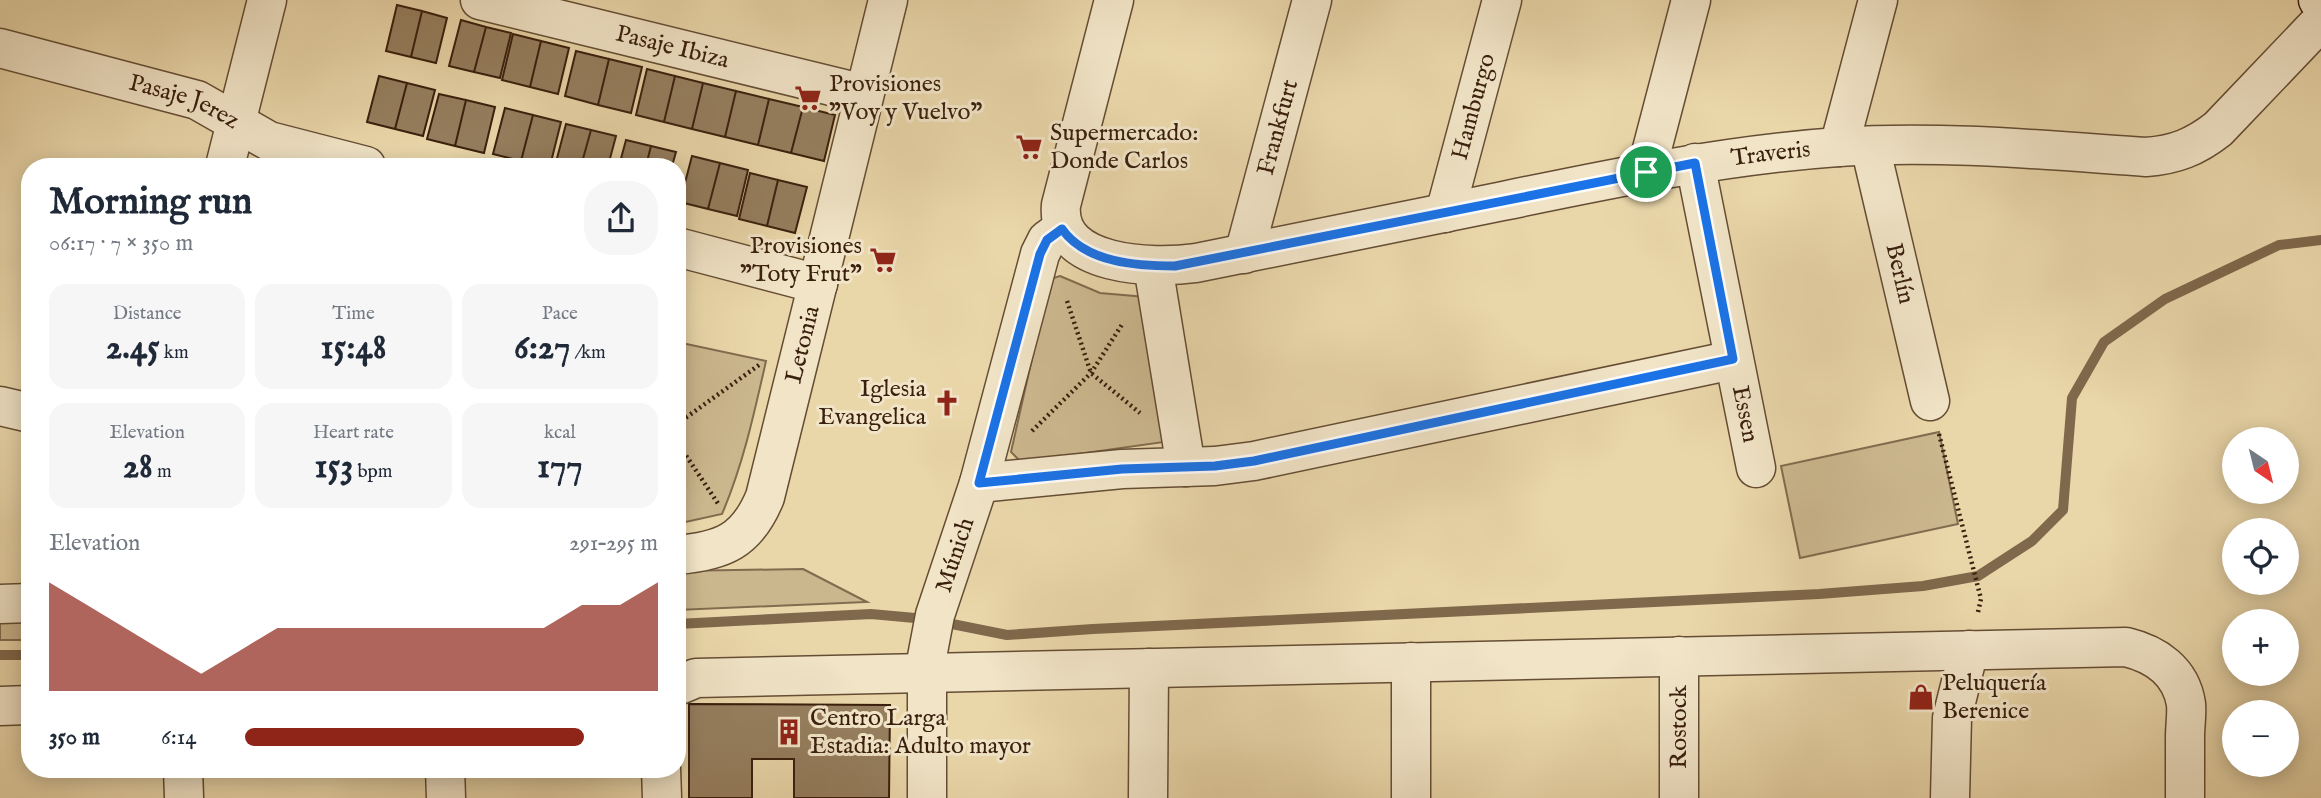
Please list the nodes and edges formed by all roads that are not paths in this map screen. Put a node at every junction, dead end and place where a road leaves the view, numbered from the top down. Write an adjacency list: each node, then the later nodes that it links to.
1 (267, 0): 12 (street)
2 (480, 0): 11 (street, Pasaje Ibiza)
3 (888, 0): 11 (street, Letonia)
4 (1114, 0): 19 (street)
5 (1312, 0): 21 (street, Frankfurt)
6 (1502, 0): 18 (street, Hamburgo)
7 (1690, 0): 17 (street)
8 (1878, 0): 13 (street, Berlín)
9 (2321, 21): 13 (street, Traveris)
10 (0, 48): 12 (street, Pasaje Jerez)
11 (864, 94): 23 (street, Letonia)
12 (237, 122): 14 (street); 15 (street, Pasaje Jerez)
13 (1854, 147): 16 (street, Traveris); 25 (street, Berlín)
14 (227, 158)
15 (335, 158)
16 (1695, 163): 17 (street, Traveris); 24 (street, Essen)
17 (1646, 172): 18 (street, Traveris)
18 (1445, 213): 21 (street, Traveris)
19 (1062, 229): 22 (street, Traveris); 30 (street, Múnich)
20 (686, 249): 23 (street)
21 (1244, 254): 22 (street, Traveris)
22 (1153, 266): 28 (street)
23 (818, 284): 31 (street, Letonia)
24 (1733, 359): 28 (street, Essen); 29 (street, Essen)
25 (1930, 401)
26 (0, 406): 27 (street)
27 (21, 411)
28 (1185, 458): 30 (street, Essen)
29 (1756, 468)
30 (979, 483): 37 (street, Múnich)
31 (686, 554)
32 (21, 603): 33 (street)
33 (0, 604)
34 (1969, 650): 35 (street); 52 (street); 53 (street)
35 (1679, 656): 36 (street); 51 (street, Rostock)
36 (1411, 662): 38 (street); 50 (street)
37 (927, 665): 38 (street); 39 (street); 48 (street, Múnich)
38 (1149, 668): 49 (street)
39 (686, 682)
40 (21, 705): 41 (street)
41 (0, 706)
42 (183, 778): 45 (street)
43 (445, 778): 46 (street)
44 (661, 778): 47 (street)
45 (184, 798)
46 (446, 798)
47 (662, 798)
48 (927, 798)
49 (1148, 798)
50 (1411, 798)
51 (1679, 798)
52 (1950, 798)
53 (2185, 798)

